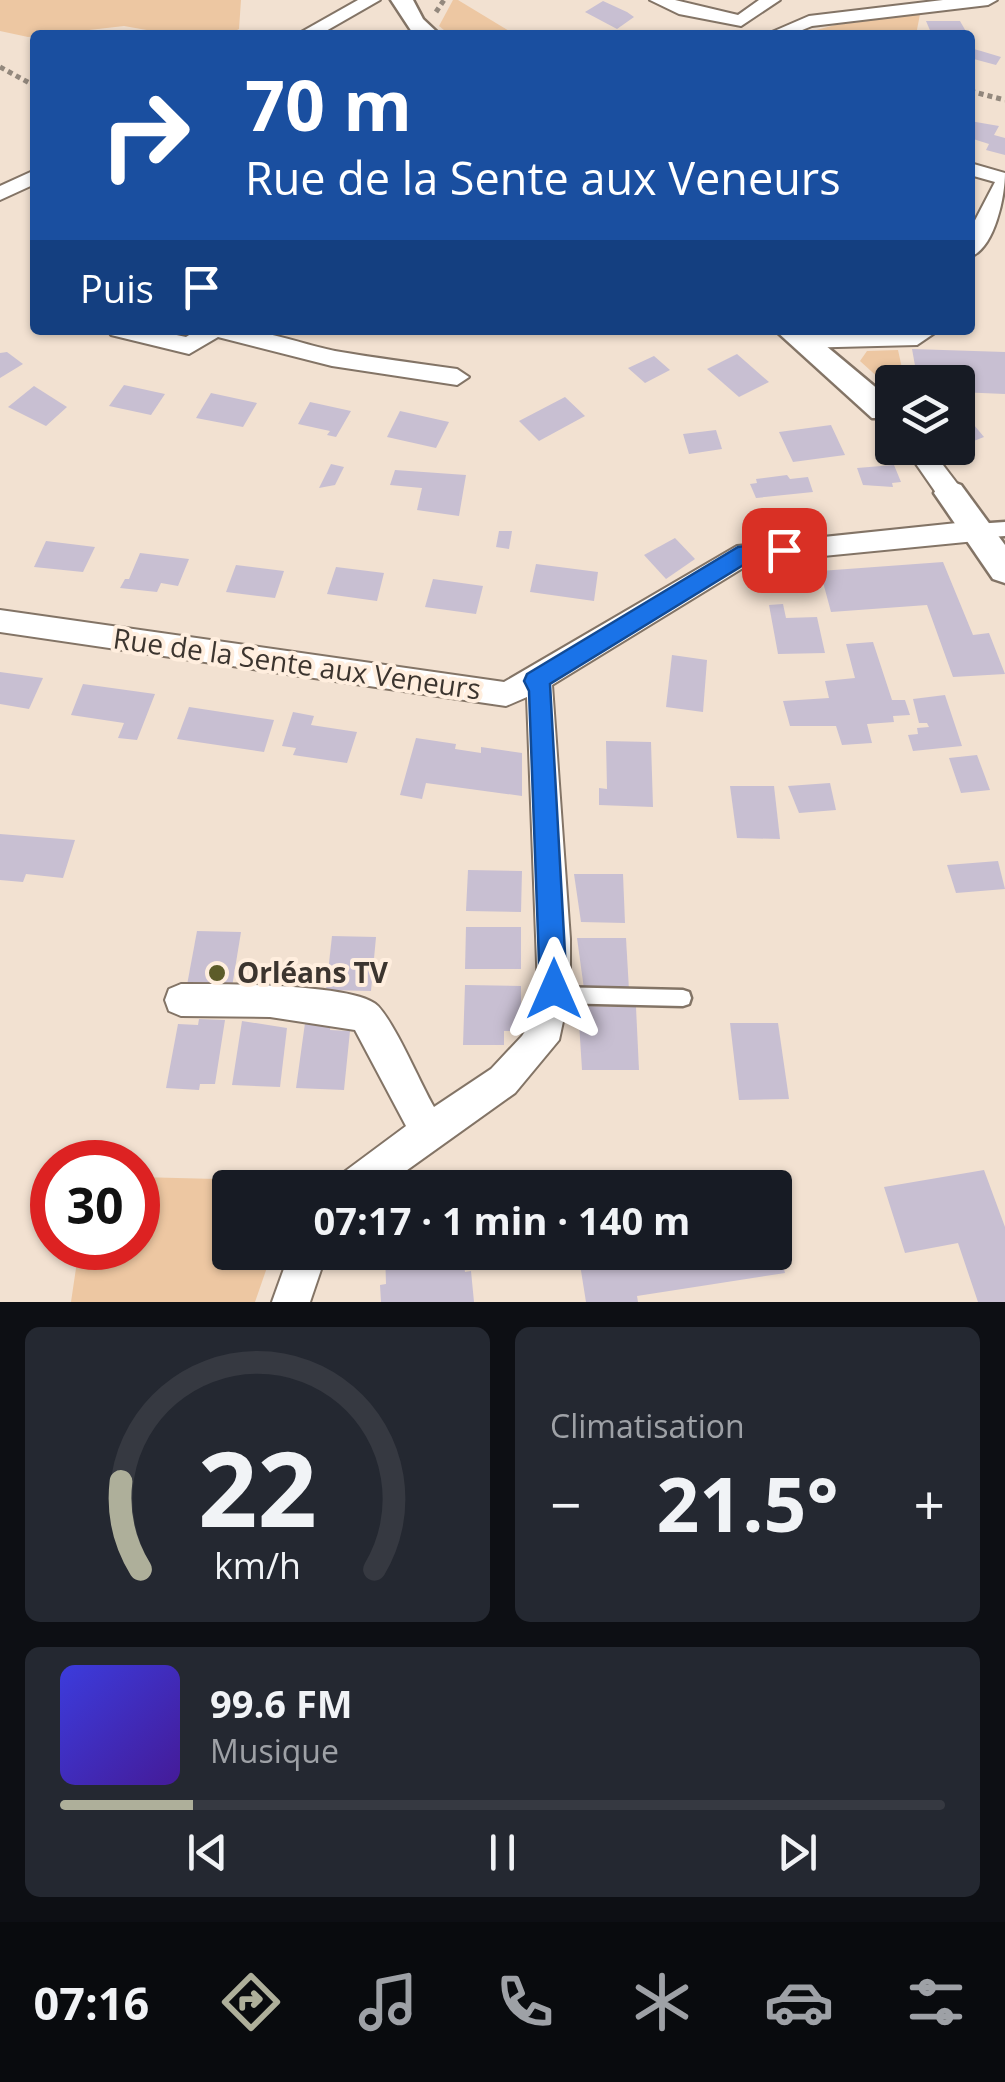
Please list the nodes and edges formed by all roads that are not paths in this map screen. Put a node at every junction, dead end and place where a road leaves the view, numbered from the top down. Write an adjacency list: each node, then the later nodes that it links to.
1 (372, 0): 8 (street)
2 (386, 0): 3 (street)
3 (398, 0): 9 (street)
4 (660, 0): 5 (street)
5 (771, 0)
6 (989, 0): 7 (street); 10 (street)
7 (1005, 8)
8 (315, 30)
9 (422, 30)
10 (786, 30)
11 (975, 171): 13 (street)
12 (30, 179): 14 (street)
13 (1005, 181): 15 (street)
14 (0, 194)
15 (975, 240)
16 (140, 335): 17 (street)
17 (208, 335)
18 (238, 335): 21 (street)
19 (920, 335): 20 (street)
20 (798, 337): 22 (street)
21 (457, 377)
22 (875, 405)
23 (929, 465): 24 (street)
24 (950, 494): 25 (street)
25 (990, 530): 26 (street); 28 (street, Rue de la Sente aux Veneurs)
26 (1005, 570)
27 (0, 621): 28 (street, Rue de la Sente aux Veneurs)
28 (535, 681): 29 (street)
29 (553, 995): 30 (lane); 32 (street)
30 (683, 998)
31 (182, 1000): 32 (street)
32 (428, 1132): 33 (street)
33 (377, 1170)
34 (302, 1270): 35 (street)
35 (291, 1302)

